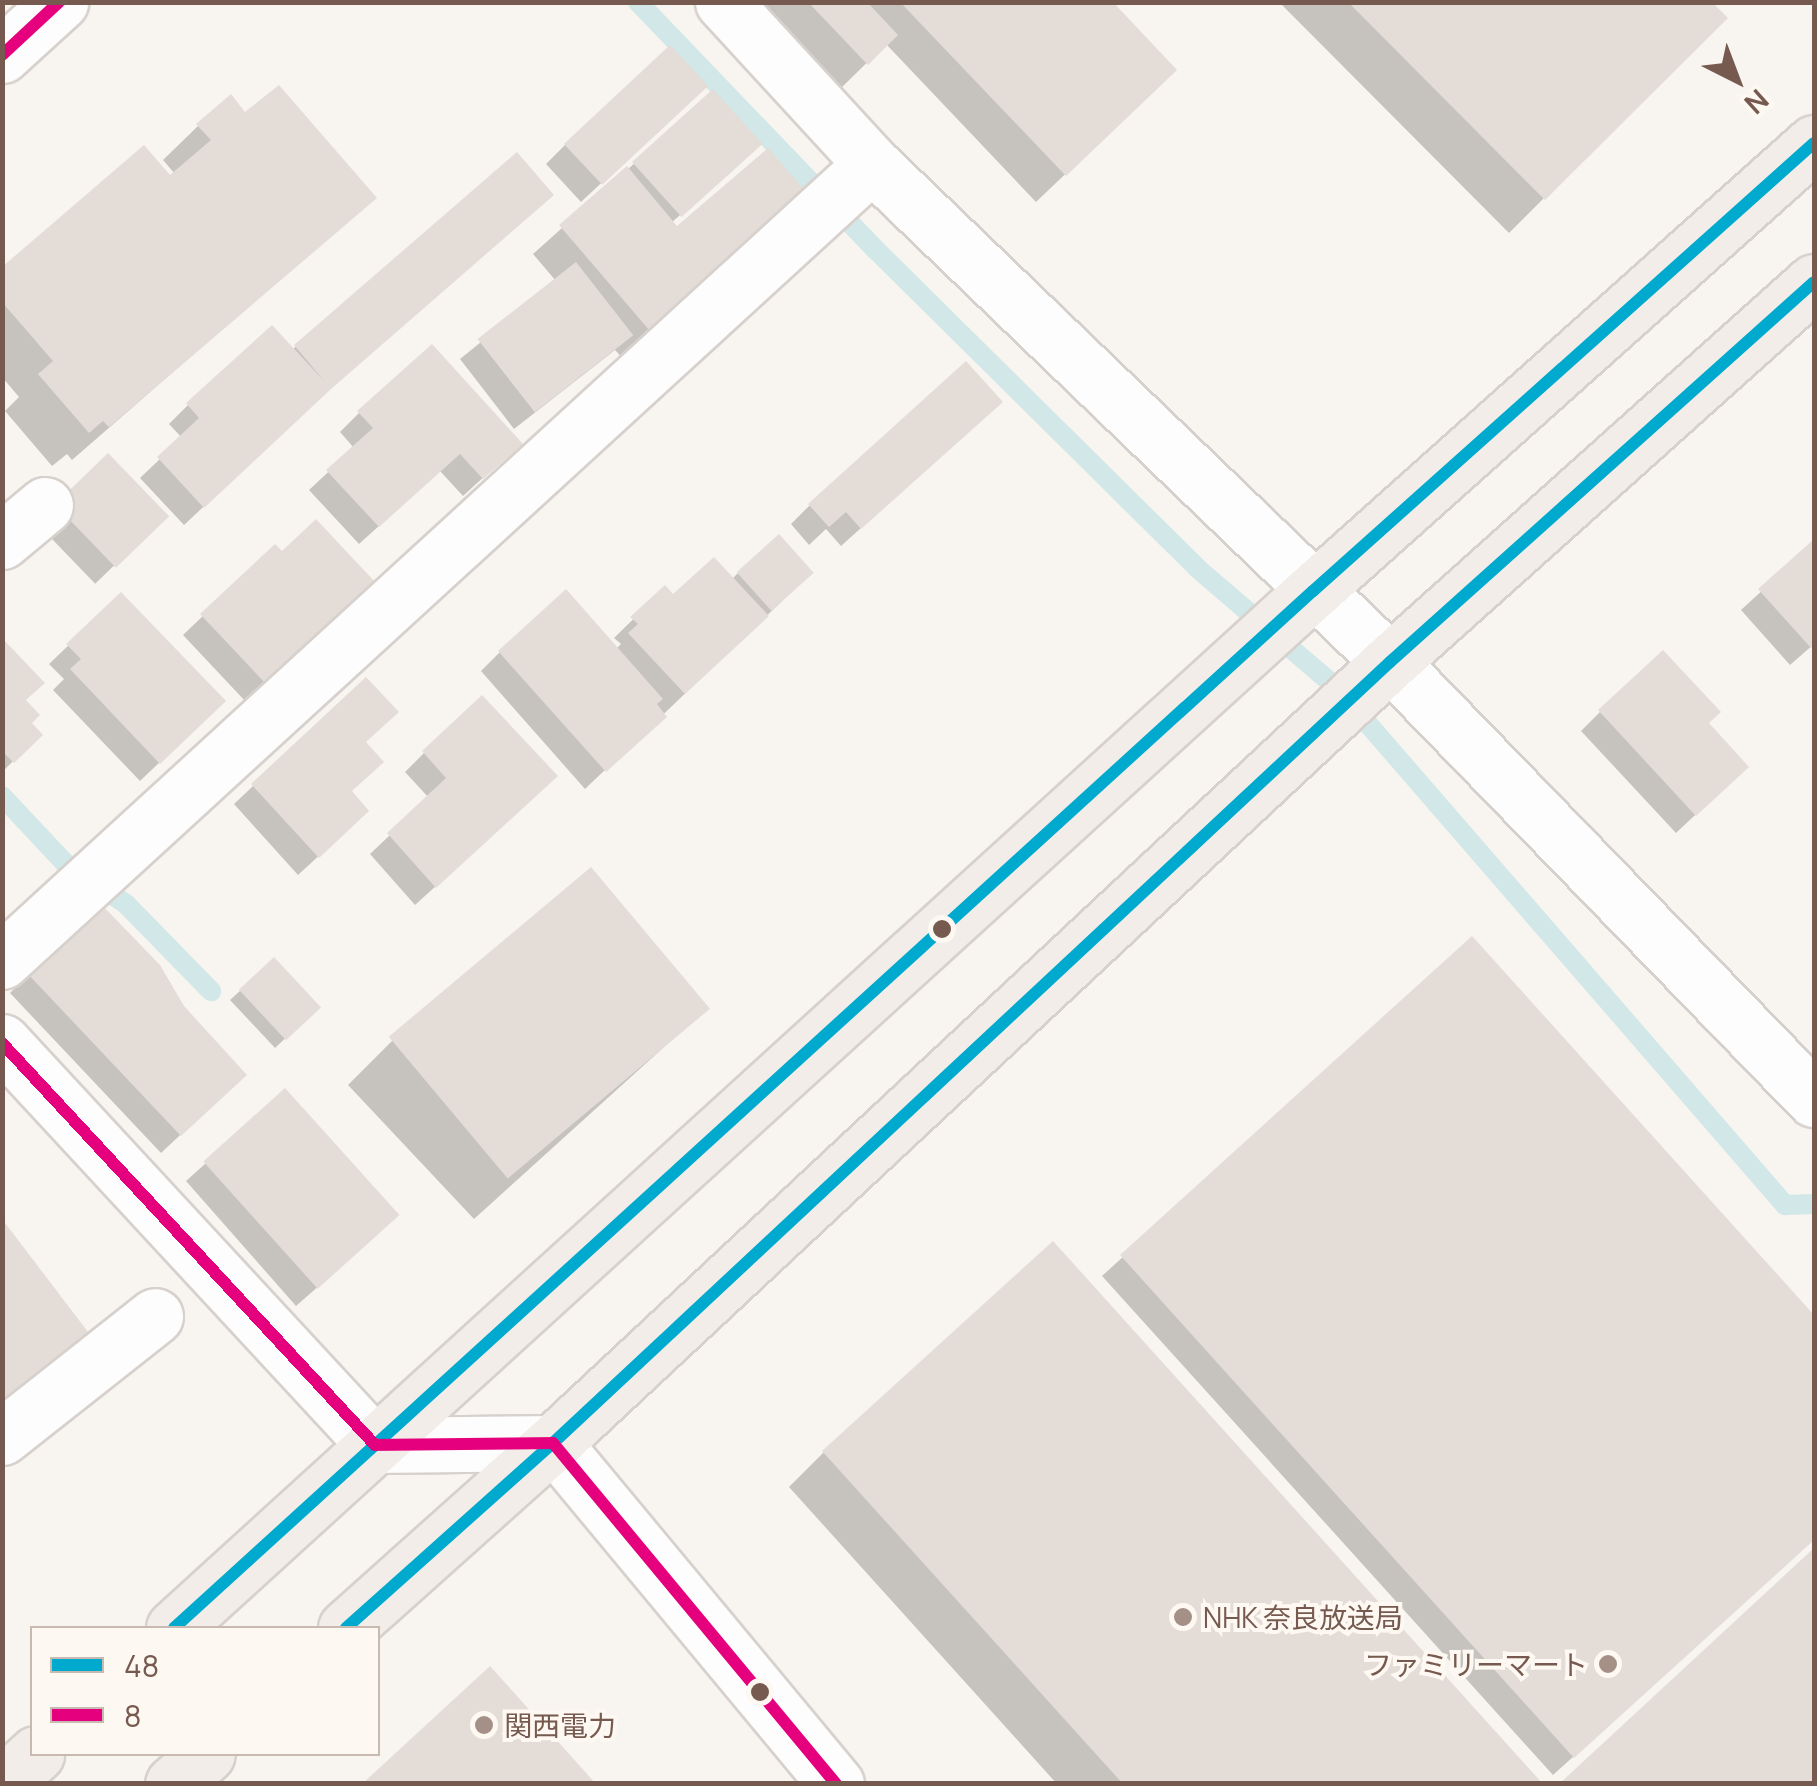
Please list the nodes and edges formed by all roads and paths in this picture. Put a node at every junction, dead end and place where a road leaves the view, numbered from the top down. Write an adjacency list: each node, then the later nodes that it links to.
1 (60, 2): 3 (street)
2 (723, 2): 5 (street)
3 (2, 55)
4 (1814, 143): 9 (main road)
5 (872, 164): 9 (street); 11 (street)
6 (1814, 282): 10 (main road)
7 (45, 504): 8 (street)
8 (2, 541)
9 (1314, 591): 10 (street); 17 (main road)
10 (1390, 662): 13 (street); 16 (main road)
11 (2, 960)
12 (2, 1042): 17 (street)
13 (1814, 1099)
14 (155, 1316): 15 (street)
15 (2, 1437)
16 (554, 1443): 17 (street); 19 (main road); 24 (street)
17 (375, 1445): 18 (main road)
18 (176, 1626)
19 (348, 1626)
20 (34, 1756): 22 (main road)
21 (205, 1756): 23 (main road)
22 (4, 1784)
23 (173, 1784)
24 (836, 1784)

